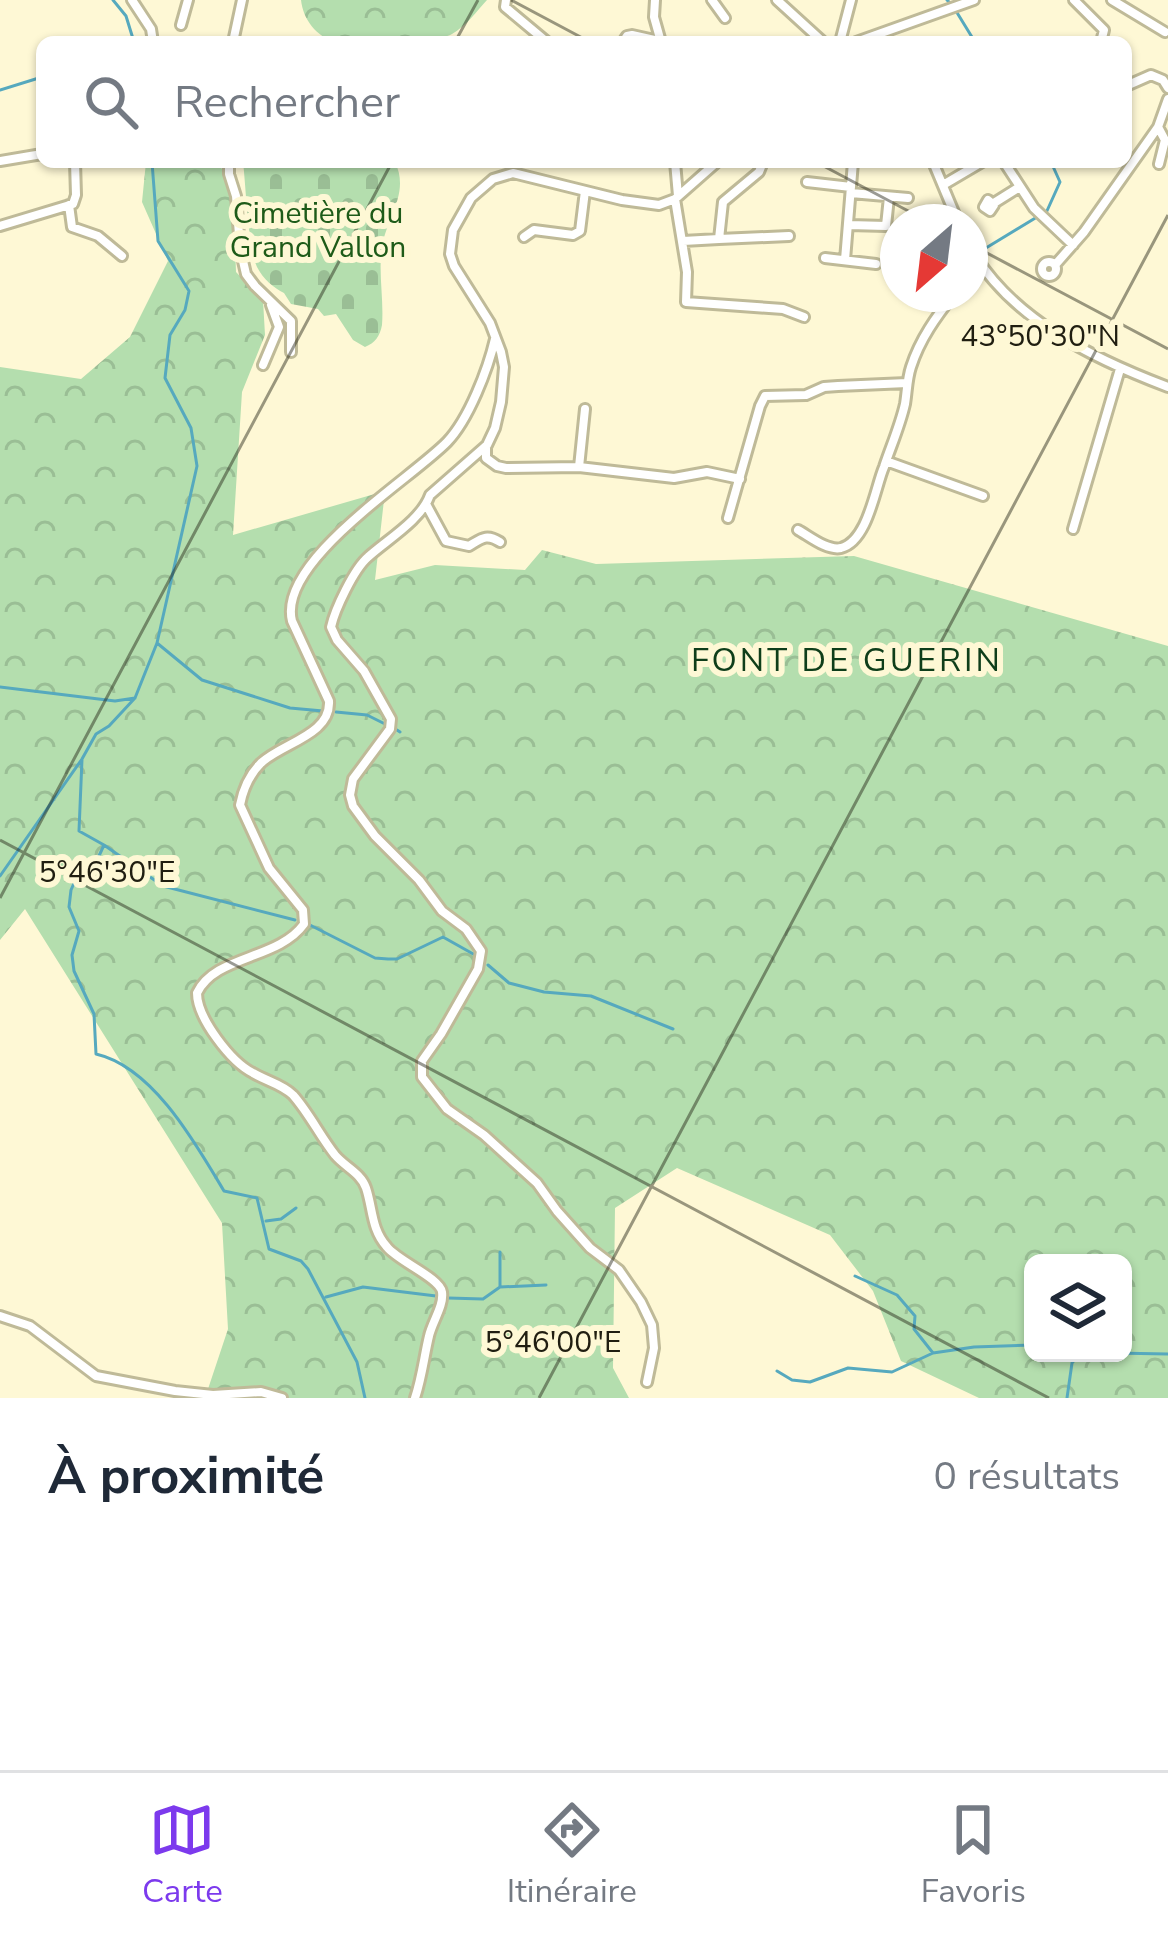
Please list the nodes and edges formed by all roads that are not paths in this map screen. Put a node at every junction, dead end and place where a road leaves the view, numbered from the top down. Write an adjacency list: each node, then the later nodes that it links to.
1 (132, 0): 15 (street)
2 (188, 0): 13 (street)
3 (242, 0): 16 (street)
4 (506, 0): 17 (street)
5 (655, 0): 18 (street)
6 (712, 0): 12 (street)
7 (777, 0): 19 (street)
8 (851, 0): 20 (street)
9 (974, 0): 21 (street)
10 (1074, 0): 22 (street)
11 (1112, 0): 14 (street)
12 (725, 18)
13 (182, 25)
14 (1165, 32)
15 (152, 36)
16 (233, 36)
17 (540, 36)
18 (659, 36)
19 (816, 36)
20 (841, 36)
21 (873, 36)
22 (1102, 36)
23 (1132, 84): 24 (street)
24 (1168, 88)
25 (1168, 98): 26 (street)
26 (1157, 127): 29 (street); 30 (street)
27 (36, 155): 28 (street)
28 (0, 160)
29 (1132, 162)
30 (1159, 164)
31 (75, 168): 51 (street)
32 (228, 168): 65 (street)
33 (675, 168): 47 (street)
34 (710, 168): 47 (street)
35 (760, 168): 56 (street)
36 (853, 168): 44 (street)
37 (936, 168): 42 (street)
38 (972, 168): 42 (street)
39 (1007, 168): 43 (street)
40 (1127, 168): 58 (street)
41 (807, 182): 44 (street)
42 (943, 185): 50 (street)
43 (1018, 188): 49 (street); 58 (street)
44 (851, 190): 46 (street); 52 (street)
45 (585, 191): 47 (street); 55 (street); 68 (street)
46 (889, 196): 48 (street); 52 (street)
47 (676, 198): 57 (street)
48 (908, 199)
49 (994, 203)
50 (951, 204)
51 (69, 206): 53 (street); 59 (street)
52 (849, 225): 61 (street)
53 (0, 226)
54 (789, 236): 56 (street)
55 (524, 237)
56 (719, 239): 57 (street)
57 (683, 241): 67 (street)
58 (1072, 245): 63 (street)
59 (122, 256)
60 (825, 258): 61 (street)
61 (845, 260): 62 (street)
62 (875, 263)
63 (1055, 265)
64 (988, 271): 71 (street)
65 (268, 301): 69 (street); 70 (street)
66 (940, 312): 72 (street)
67 (804, 317)
68 (495, 338): 75 (street); 88 (street)
69 (291, 352)
70 (263, 364)
71 (1120, 368): 73 (street); 82 (street)
72 (907, 383): 76 (street); 78 (street)
73 (1168, 387)
74 (585, 409): 77 (street)
75 (487, 445): 77 (street); 80 (street)
76 (886, 461): 79 (street); 83 (street)
77 (579, 467): 78 (street)
78 (740, 479): 81 (street)
79 (982, 496)
80 (427, 506): 84 (street); 86 (street)
81 (728, 518)
82 (1073, 529)
83 (797, 530)
84 (500, 542)
85 (0, 1316): 87 (street)
86 (647, 1382)
87 (282, 1398)
88 (415, 1398)

